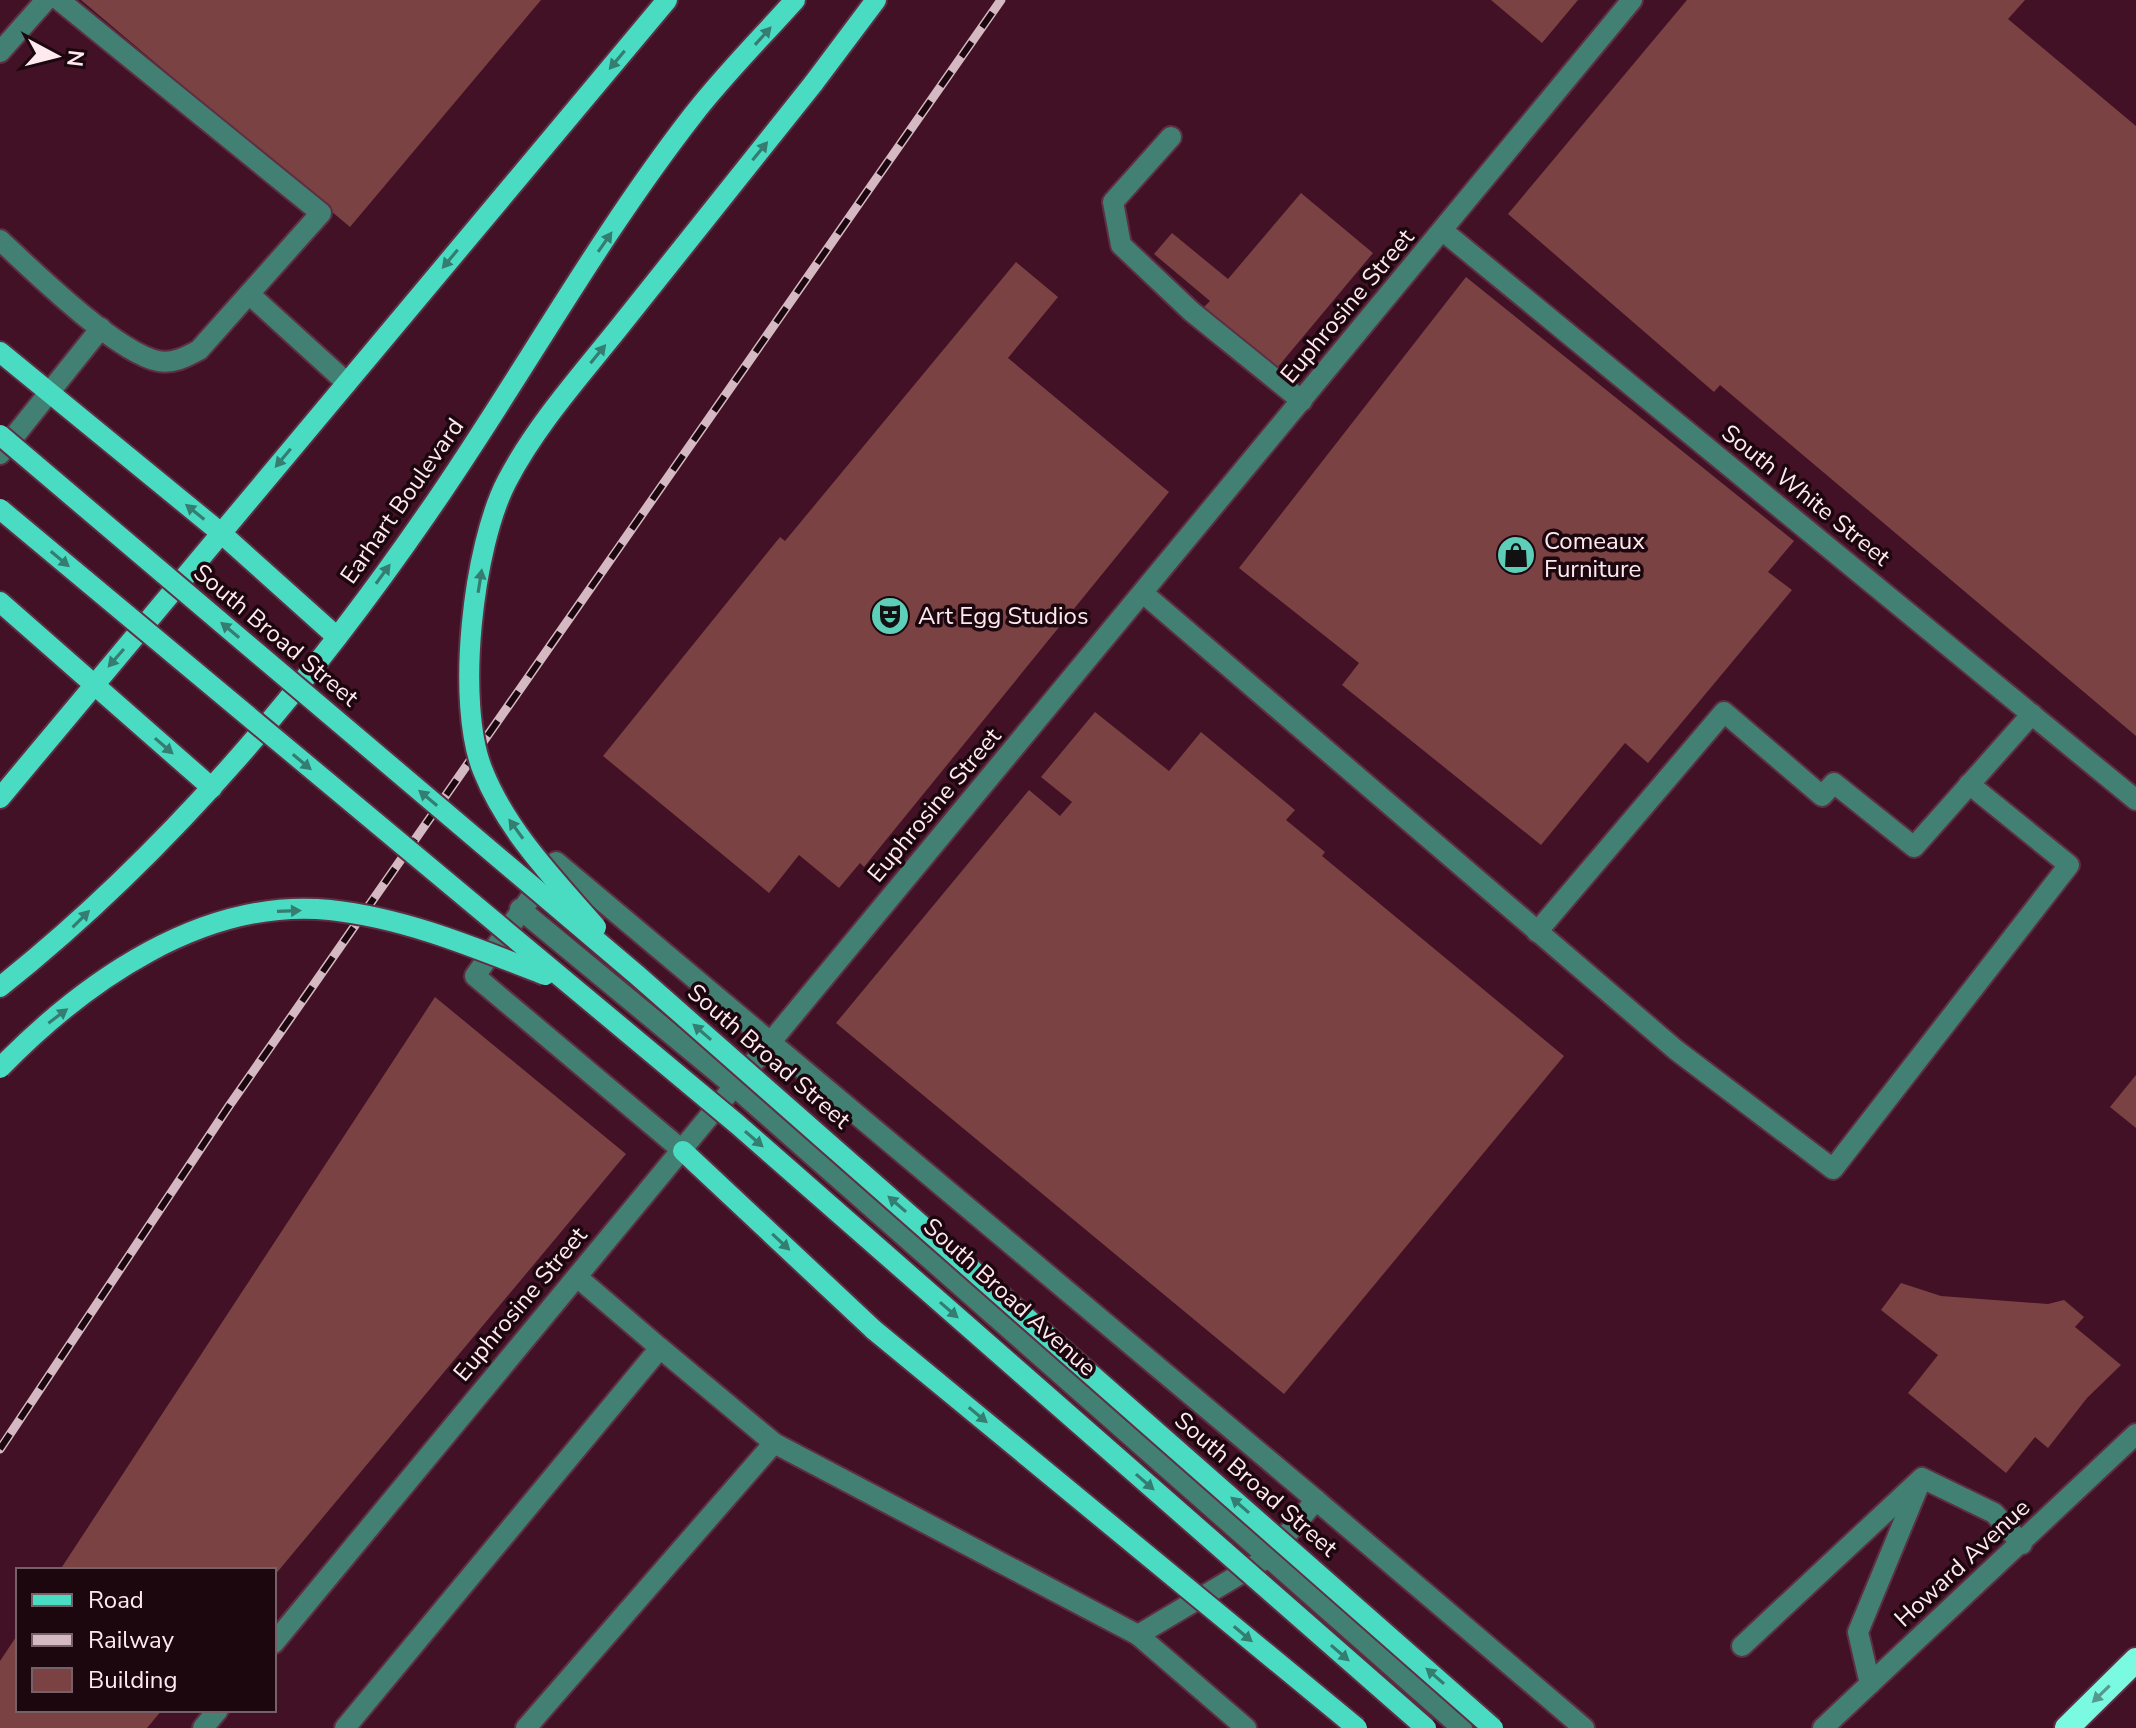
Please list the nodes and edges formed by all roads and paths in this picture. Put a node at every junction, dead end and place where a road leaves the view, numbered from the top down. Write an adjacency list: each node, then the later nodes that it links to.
1 (46, 0): 7 (street)
2 (59, 0): 11 (street)
3 (667, 0): 14 (main road, one-way to 14)
4 (795, 0): 23 (main road, Earhart Boulevard, one-way to 4)
5 (876, 0): 32 (main road, one-way to 5, bridge)
6 (1632, 0): 9 (street, Euphrosine Street)
7 (0, 52)
8 (1171, 137): 16 (street)
9 (1443, 231): 16 (street, Euphrosine Street); 25 (street, South White Street)
10 (0, 240): 12 (street)
11 (249, 294): 12 (street); 14 (street)
12 (101, 328): 15 (street)
13 (0, 352): 15 (main road)
14 (347, 383): 20 (main road, one-way to 20)
15 (49, 392): 18 (street); 20 (main road, one-way to 15)
16 (1302, 401): 21 (street, Euphrosine Street)
17 (0, 435): 32 (main road, South Broad Street, one-way to 17, bridge)
18 (0, 454)
19 (0, 509): 33 (main road, one-way to 33, bridge)
20 (221, 533): 23 (main road); 24 (main road, one-way to 24)
21 (1143, 593): 31 (street); 35 (street, Euphrosine Street)
22 (0, 602): 24 (main road)
23 (337, 637): 27 (main road, Earhart Boulevard)
24 (92, 685): 27 (main road, one-way to 27); 28 (main road)
25 (2032, 714): 26 (street); 29 (street, South White Street)
26 (1969, 784): 31 (street); 31 (street)
27 (212, 788): 34 (main road, Earhart Boulevard, one-way to 27)
28 (0, 798)
29 (2136, 800)
30 (520, 909): 35 (street); 37 (street, South Broad Avenue); 38 (street)
31 (1537, 932)
32 (637, 975): 60 (main road, South Broad Street, one-way to 32, bridge)
33 (564, 983): 36 (main road, one-way to 33, bridge); 58 (main road, one-way to 58, bridge)
34 (0, 987)
35 (770, 1044): 37 (street, Euphrosine Street); 44 (street)
36 (0, 1068)
37 (734, 1086): 38 (street, Euphrosine Street); 46 (street, South Broad Avenue)
38 (683, 1151): 39 (street, Euphrosine Street); 57 (main road, one-way to 57, bridge)
39 (577, 1277): 40 (street); 48 (street, Euphrosine Street)
40 (660, 1348): 42 (street); 54 (street)
41 (2136, 1434): 45 (street, Howard Avenue)
42 (774, 1443): 47 (street); 55 (street)
43 (1922, 1478): 45 (street); 49 (street); 51 (street)
44 (1316, 1500): 46 (street); 61 (street)
45 (2022, 1544): 51 (street, Howard Avenue)
46 (1267, 1558): 47 (street); 59 (street, South Broad Avenue)
47 (1138, 1635): 56 (street)
48 (276, 1641)
49 (1742, 1646)
50 (2136, 1660): 63 (highway, one-way to 63)
51 (1870, 1684): 62 (street, Howard Avenue)
52 (216, 1712): 53 (street)
53 (203, 1728)
54 (345, 1728)
55 (526, 1728)
56 (1246, 1728)
57 (1357, 1728)
58 (1426, 1728)
59 (1462, 1728)
60 (1493, 1728)
61 (1584, 1728)
62 (1823, 1728)
63 (2067, 1728)

